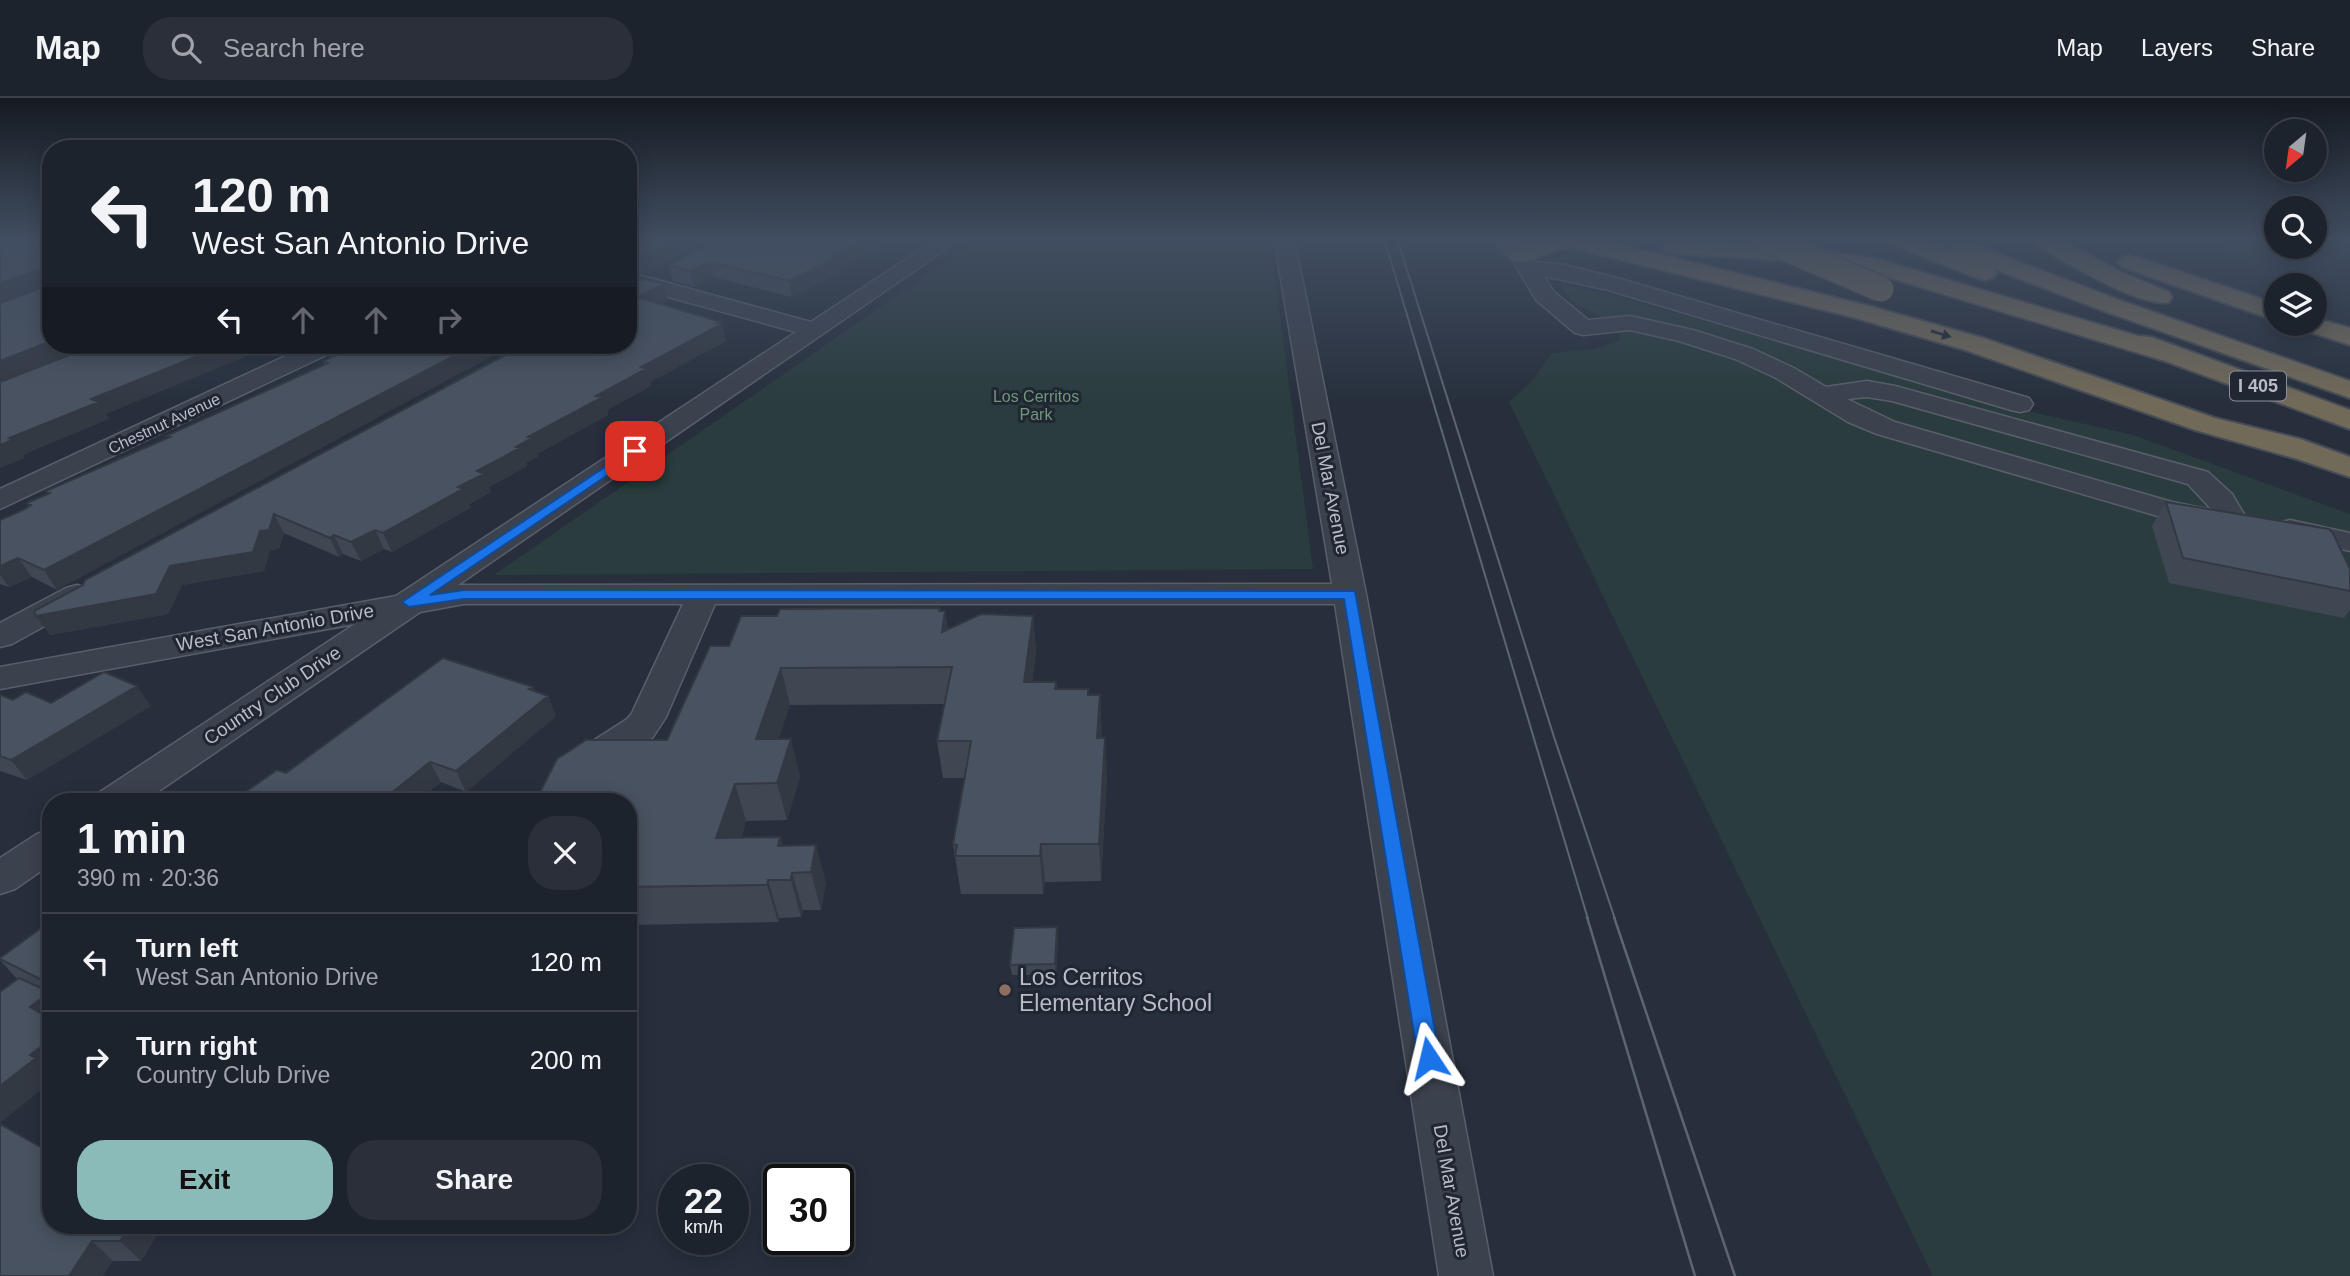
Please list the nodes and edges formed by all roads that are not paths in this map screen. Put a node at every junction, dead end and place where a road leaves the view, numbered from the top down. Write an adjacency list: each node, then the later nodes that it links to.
1 (663, 293): 18 (street)
2 (871, 293): 18 (street, Country Club Drive)
3 (1294, 293): 37 (street, Del Mar Avenue)
4 (1543, 293): 25 (street)
5 (1643, 293): 27 (street)
6 (1792, 293): 30 (highway, one-way to 30)
7 (1891, 293): 30 (highway, bridge)
8 (1972, 293): 21 (highway)
9 (2012, 293): 21 (highway, I 405)
10 (2042, 293): 28 (highway)
11 (2056, 293): 26 (highway)
12 (2079, 293): 24 (highway, I 405)
13 (2150, 293): 23 (highway)
14 (2220, 293): 15 (highway)
15 (2264, 308)
16 (2327, 313): 17 (highway)
17 (2350, 322)
18 (815, 330): 38 (street, Country Club Drive)
19 (2327, 330): 20 (highway)
20 (2350, 338)
21 (2166, 353): 29 (highway, I 405)
22 (309, 354): 32 (street, Chestnut Avenue)
23 (2350, 376)
24 (2350, 390)
25 (1821, 395): 33 (street); 33 (street)
26 (2350, 400)
27 (2020, 404)
28 (2350, 409)
29 (2350, 420)
30 (2311, 453): 31 (highway)
31 (2350, 468)
32 (0, 500)
33 (2254, 523): 34 (street)
34 (2350, 542)
35 (97, 584): 39 (street)
36 (703, 594): 37 (street, West San Antonio Drive); 38 (street, West San Antonio Drive); 41 (street)
37 (1350, 594): 45 (street, Del Mar Avenue)
38 (409, 602): 40 (street, West San Antonio Drive); 42 (street, Country Club Drive)
39 (0, 637)
40 (0, 678)
41 (563, 783)
42 (127, 793)
43 (42, 850): 44 (street)
44 (0, 878)
45 (1466, 1276)

